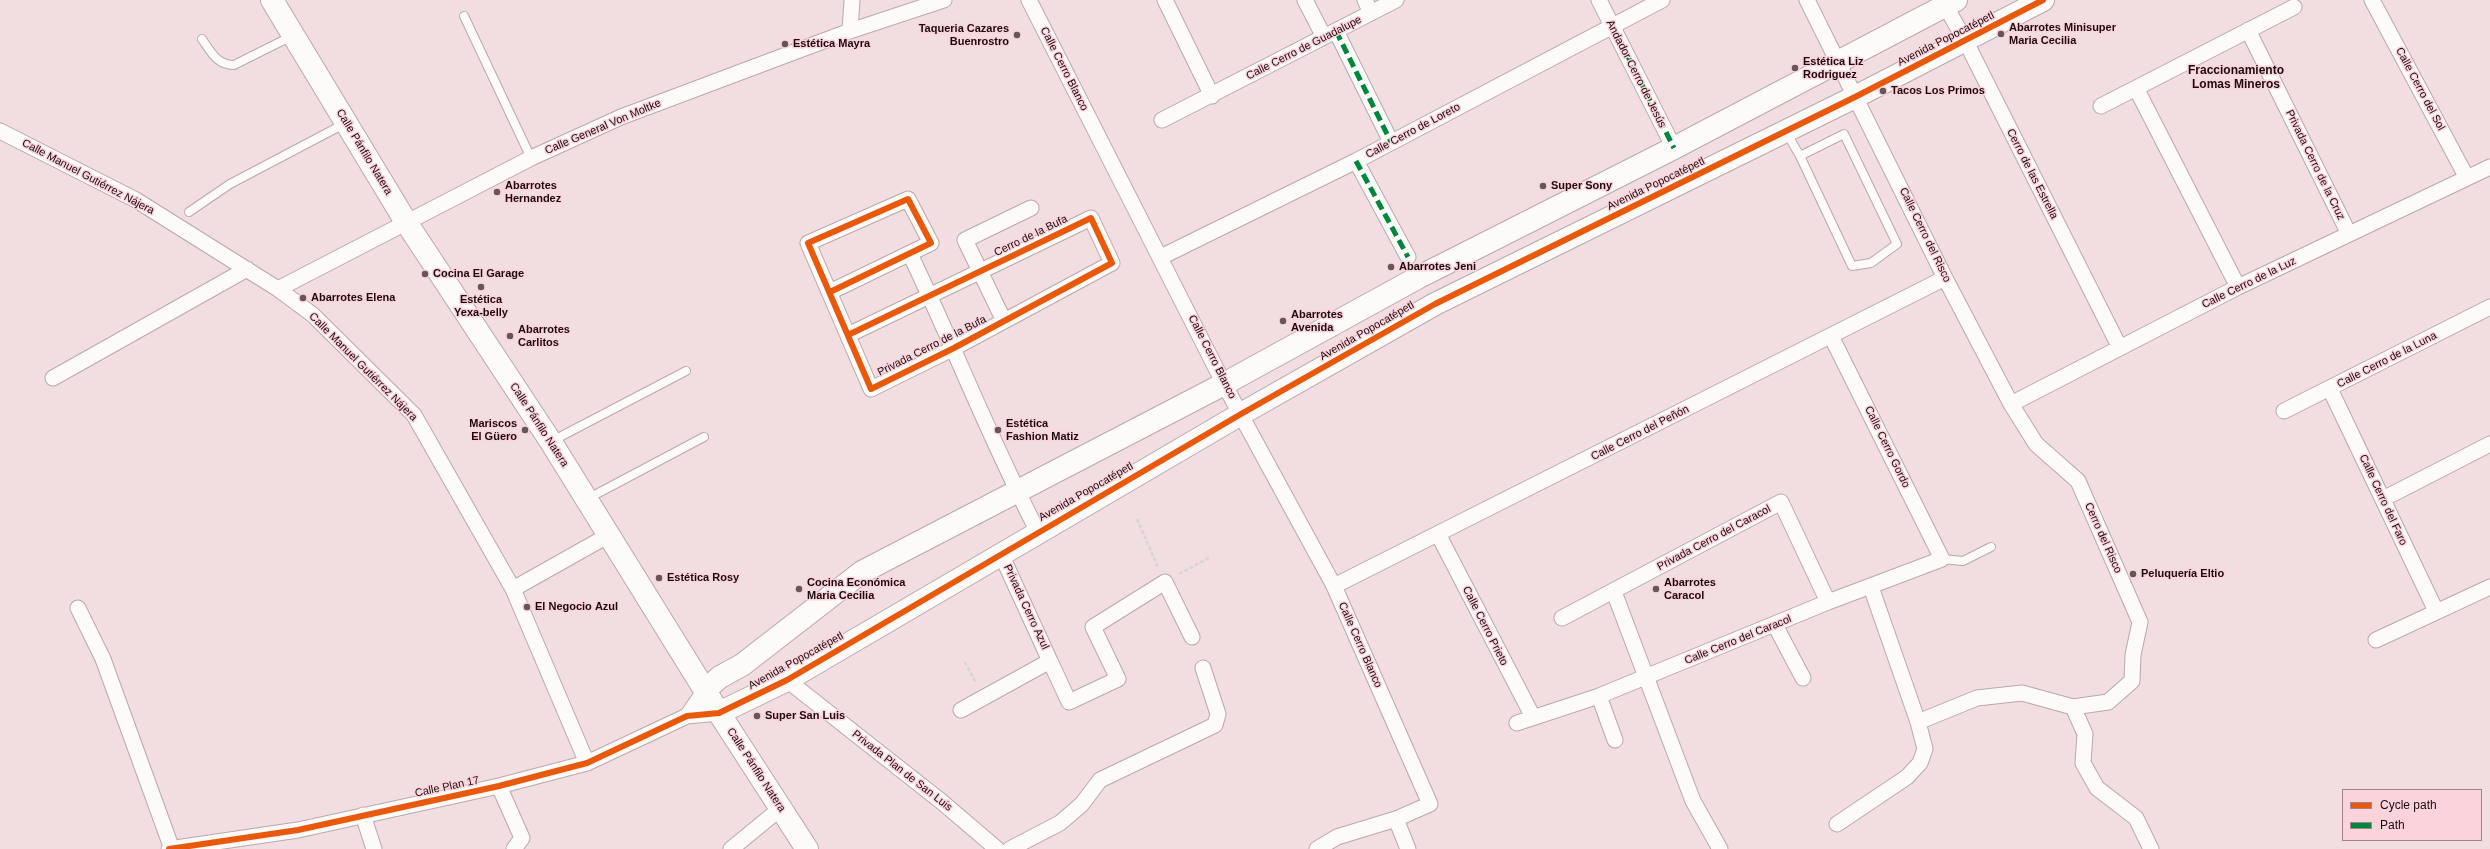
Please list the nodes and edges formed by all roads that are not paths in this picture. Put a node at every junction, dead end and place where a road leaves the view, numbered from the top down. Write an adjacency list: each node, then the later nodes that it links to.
1 (272, 0): 21 (street, Calle Pánfilo Natera)
2 (852, 0): 19 (street)
3 (944, 0): 19 (street, Calle General Von Moltke)
4 (1029, 0): 48 (street, Calle Cerro Blanco)
5 (1165, 0): 26 (street)
6 (1305, 0): 20 (street)
7 (1396, 0): 14 (street, Calle Cerro de Guadalupe)
8 (1599, 0): 17 (street, Andador Cerro de Jesús)
9 (1662, 0): 17 (street, Calle Cerro de Loreto)
10 (1807, 0): 24 (street, Calle Cerro del Risco)
11 (2043, 0): 23 (street, Avenida Popocatépetl)
12 (2372, 0): 39 (street, Calle Cerro del Sol)
13 (1948, 2): 23 (street, Cerro de las Estrella); 24 (street, Avenida Popocatépetl)
14 (1368, 7): 20 (street, Calle Cerro de Guadalupe)
15 (2294, 7): 18 (street)
16 (464, 16): 36 (lane)
17 (1612, 25): 33 (street, Calle Cerro de Loreto); 34 (street, Andador Cerro de Jesús)
18 (2248, 30): 25 (street); 45 (street, Privada Cerro de la Cruz)
19 (850, 31): 36 (street, Calle General Von Moltke)
20 (1330, 34): 26 (street, Calle Cerro de Guadalupe); 33 (street)
21 (294, 36): 22 (lane); 30 (street, Calle Pánfilo Natera)
22 (202, 39)
23 (1965, 40): 27 (street, Avenida Popocatépetl); 62 (street, Cerro de las Estrella)
24 (1838, 60): 27 (street, Calle Cerro del Risco); 34 (street, Avenida Popocatépetl)
25 (2136, 88): 28 (street); 53 (street)
26 (1212, 96): 29 (street, Calle Cerro de Guadalupe)
27 (1857, 96): 32 (street, Avenida Popocatépetl); 52 (street, Calle Cerro del Risco)
28 (2101, 106)
29 (1162, 120)
30 (347, 122): 42 (lane); 44 (street, Calle Pánfilo Natera)
31 (0, 131): 50 (street, Calle Manuel Gutiérrez Nájera)
32 (1785, 131): 35 (lane); 46 (street, Avenida Popocatépetl)
33 (1391, 142): 37 (street, Calle Cerro de Loreto)
34 (1674, 148): 41 (street, Avenida Popocatépetl)
35 (1800, 156): 35 (lane)
36 (531, 158): 44 (street, Calle General Von Moltke)
37 (1356, 161): 48 (street, Calle Cerro de Loreto); 49 (street)
38 (2490, 167): 39 (street, Calle Cerro de la Luz)
39 (2467, 178): 45 (street, Calle Cerro de la Luz)
40 (1031, 208): 51 (street)
41 (1552, 209): 46 (street); 65 (street, Avenida Popocatépetl)
42 (189, 212)
43 (1091, 218): 51 (street, Cerro de la Bufa); 58 (street, Privada Cerro de la Bufa)
44 (406, 222): 54 (street, Calle General Von Moltke); 71 (street, Calle Pánfilo Natera)
45 (2349, 234): 53 (street, Calle Cerro de la Luz)
46 (1567, 239): 69 (street, Avenida Popocatépetl)
47 (910, 254): 55 (street); 55 (street, Privada Cerro de la Bufa); 56 (street)
48 (1161, 257): 65 (street, Calle Cerro Blanco)
49 (1408, 257)
50 (247, 269): 54 (street, Calle Manuel Gutiérrez Nájera); 64 (street)
51 (980, 272): 56 (street, Cerro de la Bufa); 58 (street)
52 (1945, 278): 60 (street, Calle Cerro del Peñón); 67 (street, Calle Cerro del Risco)
53 (2238, 287): 62 (street, Calle Cerro de la Luz)
54 (278, 289): 86 (street, Calle Manuel Gutiérrez Nájera)
55 (830, 292): 59 (street, Privada Cerro de la Bufa)
56 (930, 297): 59 (street); 61 (street)
57 (2490, 307): 66 (street, Calle Cerro de la Luna)
58 (1004, 321): 61 (street, Privada Cerro de la Bufa)
59 (848, 335): 61 (street, Privada Cerro de la Bufa)
60 (1832, 336): 78 (street, Calle Cerro del Peñón); 82 (street, Calle Cerro Gordo)
61 (954, 348): 74 (street, Privada Cerro de la Bufa)
62 (2120, 348): 67 (street, Calle Cerro de la Luz)
63 (686, 371): 71 (lane)
64 (53, 378)
65 (1224, 384): 69 (street, Calle Cerro Blanco); 74 (street, Avenida Popocatépetl)
66 (2330, 388): 68 (street, Calle Cerro de la Luna); 76 (street, Calle Cerro del Faro)
67 (2011, 404): 73 (street, Calle Cerro del Risco)
68 (2284, 411)
69 (1241, 414): 77 (street, Avenida Popocatépetl); 83 (street, Calle Cerro Blanco)
70 (704, 437): 75 (lane)
71 (551, 442): 75 (street, Calle Pánfilo Natera)
72 (2490, 444): 76 (street)
73 (2056, 461): 104 (street, Cerro del Risco)
74 (1017, 493): 77 (street, Privada Cerro de la Bufa); 96 (street, Avenida Popocatépetl)
75 (587, 499): 79 (street, Calle Pánfilo Natera)
76 (2383, 499): 90 (street, Calle Cerro del Faro)
77 (1038, 532): 81 (street, Avenida Popocatépetl)
78 (1438, 534): 83 (street, Calle Cerro del Peñón); 108 (street, Calle Cerro Prieto)
79 (609, 535): 86 (street); 101 (street, Calle Pánfilo Natera)
80 (1992, 547): 82 (lane)
81 (1001, 554): 95 (street, Privada Cerro Azul); 100 (street, Avenida Popocatépetl)
82 (1942, 559): 84 (street, Calle Cerro del Caracol)
83 (1334, 586): 116 (street, Calle Cerro Blanco)
84 (1871, 587): 88 (street, Calle Cerro del Caracol); 109 (street)
85 (2490, 587): 90 (street)
86 (513, 589): 112 (street, Calle Manuel Gutiérrez Nájera)
87 (1614, 592): 88 (street, Privada Cerro del Caracol); 91 (street, Privada Cerro del Caracol); 98 (street)
88 (1828, 602): 92 (street, Calle Cerro del Caracol)
89 (78, 608): 119 (street)
90 (2436, 611): 94 (street)
91 (1562, 618)
92 (1775, 625): 98 (street, Calle Cerro del Caracol); 99 (street)
93 (1192, 637): 95 (street, Privada Cerro Azul)
94 (2376, 640)
95 (1050, 661): 105 (street)
96 (742, 665): 101 (street, Avenida Popocatépetl); 102 (street)
97 (1203, 668): 125 (street)
98 (1647, 677): 103 (street, Calle Cerro del Caracol); 128 (street)
99 (1803, 678)
100 (787, 680): 102 (street, Avenida Popocatépetl); 124 (street, Privada Plan de San Luis)
101 (705, 690): 106 (street, Calle Pánfilo Natera); 107 (street)
102 (759, 692): 106 (street, Avenida Popocatépetl)
103 (1599, 696): 108 (street, Calle Cerro del Caracol); 111 (street)
104 (2073, 707): 109 (street); 129 (street)
105 (961, 710)
106 (719, 713): 107 (street, Calle Plan 17); 114 (street, Calle Pánfilo Natera)
107 (687, 716): 112 (street, Calle Plan 17)
108 (1533, 717): 110 (street, Calle Cerro del Caracol)
109 (1918, 722): 117 (street)
110 (1516, 723)
111 (1615, 740)
112 (587, 763): 113 (street, Calle Plan 17)
113 (499, 786): 115 (street, Calle Plan 17); 121 (street)
114 (781, 808): 122 (street); 123 (street, Calle Pánfilo Natera)
115 (363, 815): 119 (street, Calle Plan 17); 120 (street)
116 (1396, 819): 126 (street); 127 (street)
117 (1838, 824)
118 (168, 849): 119 (street, Calle Plan 17)
119 (172, 849)
120 (374, 849)
121 (514, 849)
122 (731, 849)
123 (807, 849)
124 (997, 849)
125 (1010, 849)
126 (1316, 849)
127 (1408, 849)
128 (1720, 849)
129 (2151, 849)

